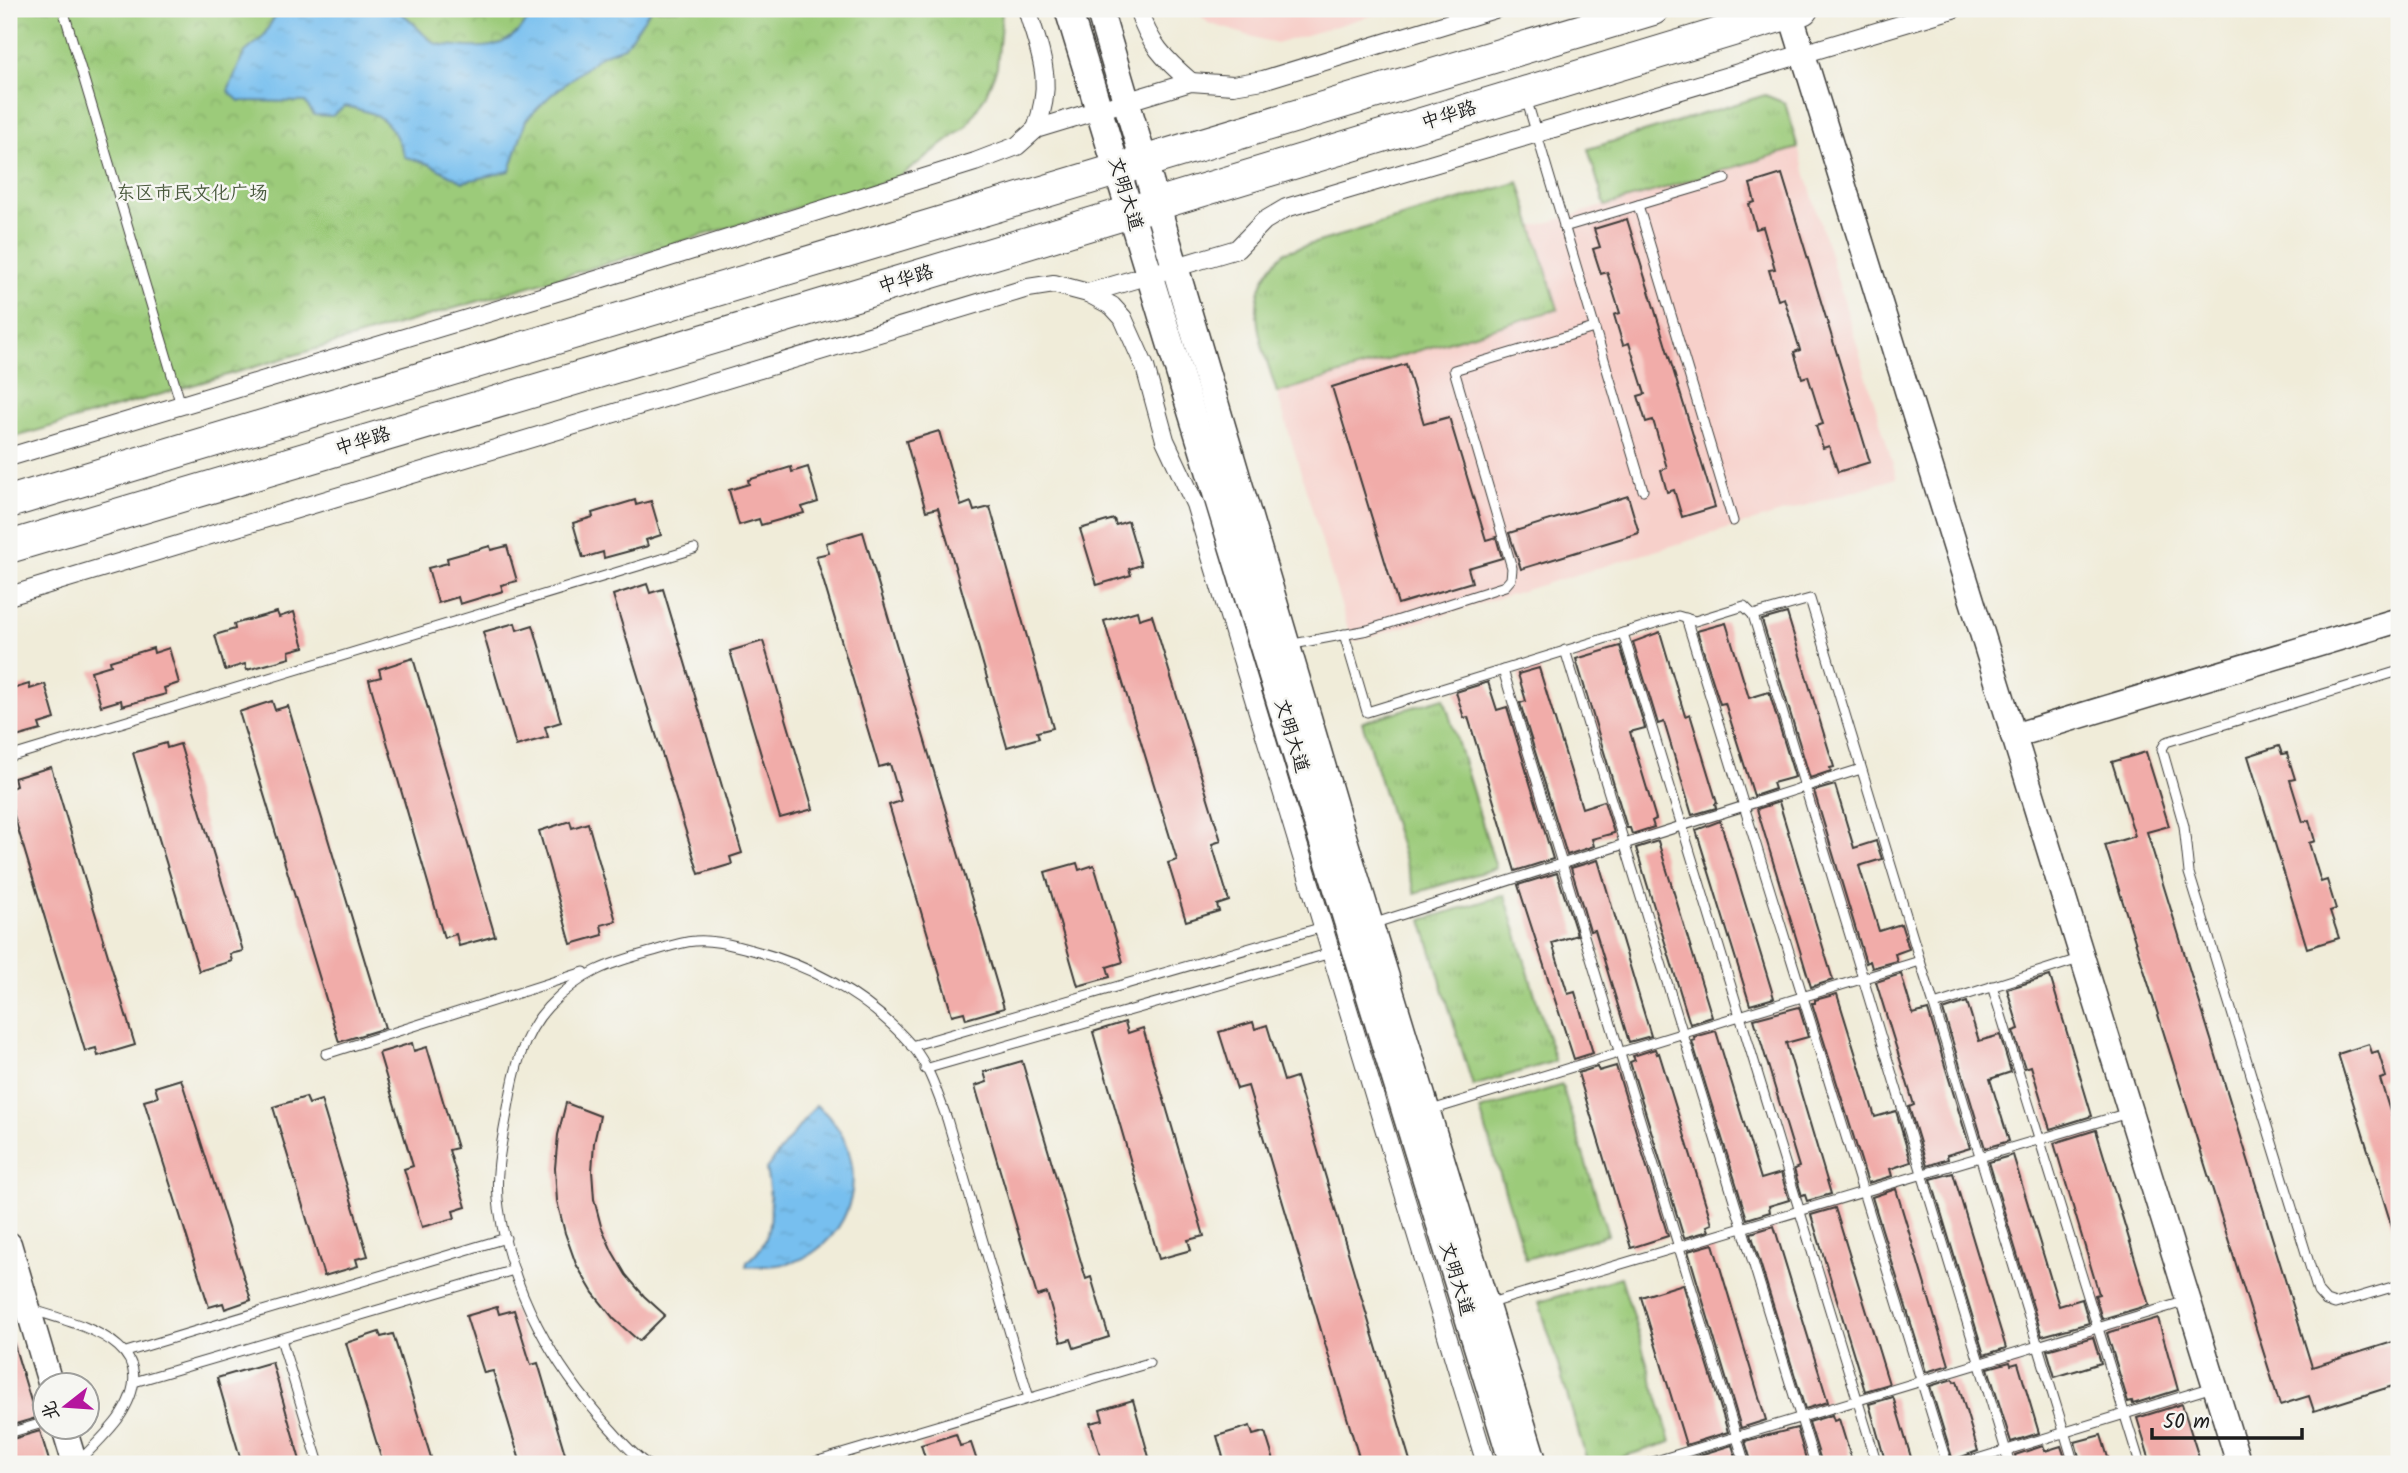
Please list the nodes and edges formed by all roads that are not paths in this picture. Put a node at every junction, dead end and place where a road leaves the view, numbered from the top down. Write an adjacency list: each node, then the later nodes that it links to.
1 (63, 9): 26 (lane)
2 (1027, 9): 15 (street)
3 (1068, 9): 14 (main road, 文明大道)
4 (1099, 9): 13 (main road, 文明大道)
5 (1138, 9): 11 (street)
6 (1495, 9): 11 (street)
7 (1653, 9): 17 (highway)
8 (1953, 9): 10 (street)
9 (1796, 11): 10 (street); 12 (highway, 中华路)
10 (1803, 54): 16 (street); 43 (street)
11 (1191, 82): 13 (street)
12 (1524, 93): 16 (lane); 20 (highway, 中华路)
13 (1126, 102): 14 (street); 17 (main road, 文明大道)
14 (1099, 110): 15 (street); 17 (main road, 文明大道)
15 (1037, 129): 26 (street)
16 (1536, 134): 21 (lane); 22 (street)
17 (1131, 166): 20 (main road, 文明大道); 29 (highway)
18 (1725, 179): 19 (lane)
19 (1638, 205): 21 (lane); 30 (lane)
20 (1143, 208): 22 (main road, 文明大道); 23 (main road, 文明大道); 31 (highway, 中华路)
21 (1564, 228): 25 (lane)
22 (1175, 268): 23 (street); 39 (main road, 文明大道)
23 (1150, 275): 24 (street); 108 (main road, 文明大道)
24 (1088, 293): 33 (street); 52 (street)
25 (1594, 328): 28 (lane); 38 (lane)
26 (181, 405): 27 (street)
27 (9, 457)
28 (1643, 490)
29 (9, 502)
30 (1733, 521)
31 (9, 547)
32 (695, 549): 44 (lane)
33 (9, 596)
34 (1753, 615): 35 (lane); 45 (lane); 46 (lane)
35 (1686, 618): 37 (lane); 47 (lane)
36 (2399, 620): 43 (street)
37 (1623, 633): 40 (lane); 48 (lane)
38 (1344, 634): 39 (lane); 41 (lane)
39 (1287, 645): 51 (main road, 文明大道)
40 (1565, 650): 41 (lane); 49 (lane)
41 (1503, 670): 50 (lane)
42 (2399, 671): 79 (lane)
43 (2013, 736): 54 (street)
44 (9, 757)
45 (1861, 769): 46 (lane); 55 (lane)
46 (1804, 787): 47 (lane); 57 (lane)
47 (1744, 806): 48 (lane); 59 (lane)
48 (1682, 826): 49 (lane); 61 (lane)
49 (1625, 844): 50 (lane); 62 (lane)
50 (1562, 864): 51 (lane); 64 (lane)
51 (1370, 925): 67 (main road, 文明大道)
52 (1324, 928): 53 (street); 63 (lane)
53 (1331, 953): 66 (lane); 107 (street)
54 (2082, 958): 58 (lane); 68 (street)
55 (1920, 961): 57 (lane); 60 (lane)
56 (612, 962): 63 (lane); 65 (lane); 75 (lane)
57 (1863, 979): 59 (lane); 71 (lane)
58 (1992, 986): 60 (lane); 69 (lane)
59 (1802, 997): 61 (lane); 72 (lane)
60 (1934, 1005): 70 (lane)
61 (1740, 1016): 62 (lane); 73 (lane)
62 (1683, 1033): 64 (lane); 74 (lane)
63 (911, 1046): 66 (lane)
64 (1619, 1053): 67 (lane); 77 (lane)
65 (326, 1054)
66 (925, 1069): 93 (lane)
67 (1427, 1111): 81 (main road, 文明大道)
68 (2130, 1113): 69 (lane); 80 (street)
69 (2040, 1140): 70 (lane); 83 (lane)
70 (1980, 1157): 71 (lane); 85 (lane)
71 (1922, 1175): 72 (lane); 88 (lane)
72 (1863, 1192): 73 (lane); 90 (lane)
73 (1800, 1211): 74 (lane); 94 (lane)
74 (1743, 1228): 77 (lane); 96 (lane)
75 (506, 1238): 78 (lane); 86 (lane)
76 (9, 1244): 82 (street)
77 (1678, 1247): 81 (lane); 100 (lane)
78 (514, 1270): 84 (lane); 105 (lane)
79 (2399, 1285)
80 (2189, 1300): 83 (lane); 92 (street)
81 (1485, 1304): 109 (main road, 文明大道)
82 (28, 1308): 86 (lane); 89 (street)
83 (2098, 1328): 85 (lane); 95 (lane)
84 (281, 1339): 91 (lane); 104 (lane)
85 (2038, 1346): 88 (lane); 98 (lane)
86 (126, 1352): 91 (lane)
87 (1149, 1363): 93 (lane)
88 (1979, 1364): 90 (lane); 102 (lane)
89 (47, 1372)
90 (1921, 1381): 94 (lane); 114 (lane)
91 (134, 1382): 103 (lane)
92 (2216, 1387): 95 (lane); 119 (street)
93 (1030, 1398): 106 (lane)
94 (1858, 1401): 96 (lane); 113 (lane)
95 (2125, 1414): 98 (lane); 118 (lane)
96 (1801, 1418): 100 (lane); 112 (lane)
97 (32, 1426): 99 (lane)
98 (2065, 1432): 102 (lane); 117 (lane)
99 (9, 1433)
100 (1736, 1437): 110 (lane); 111 (lane)
101 (69, 1442): 103 (street)
102 (2005, 1451): 115 (lane); 116 (lane)
103 (76, 1464)
104 (319, 1464)
105 (647, 1464)
106 (808, 1464)
107 (1486, 1464)
108 (1513, 1464)
109 (1534, 1464)
110 (1646, 1464)
111 (1745, 1464)
112 (1815, 1464)
113 (1877, 1464)
114 (1947, 1464)
115 (1961, 1464)
116 (2010, 1464)
117 (2074, 1464)
118 (2140, 1464)
119 (2239, 1464)

